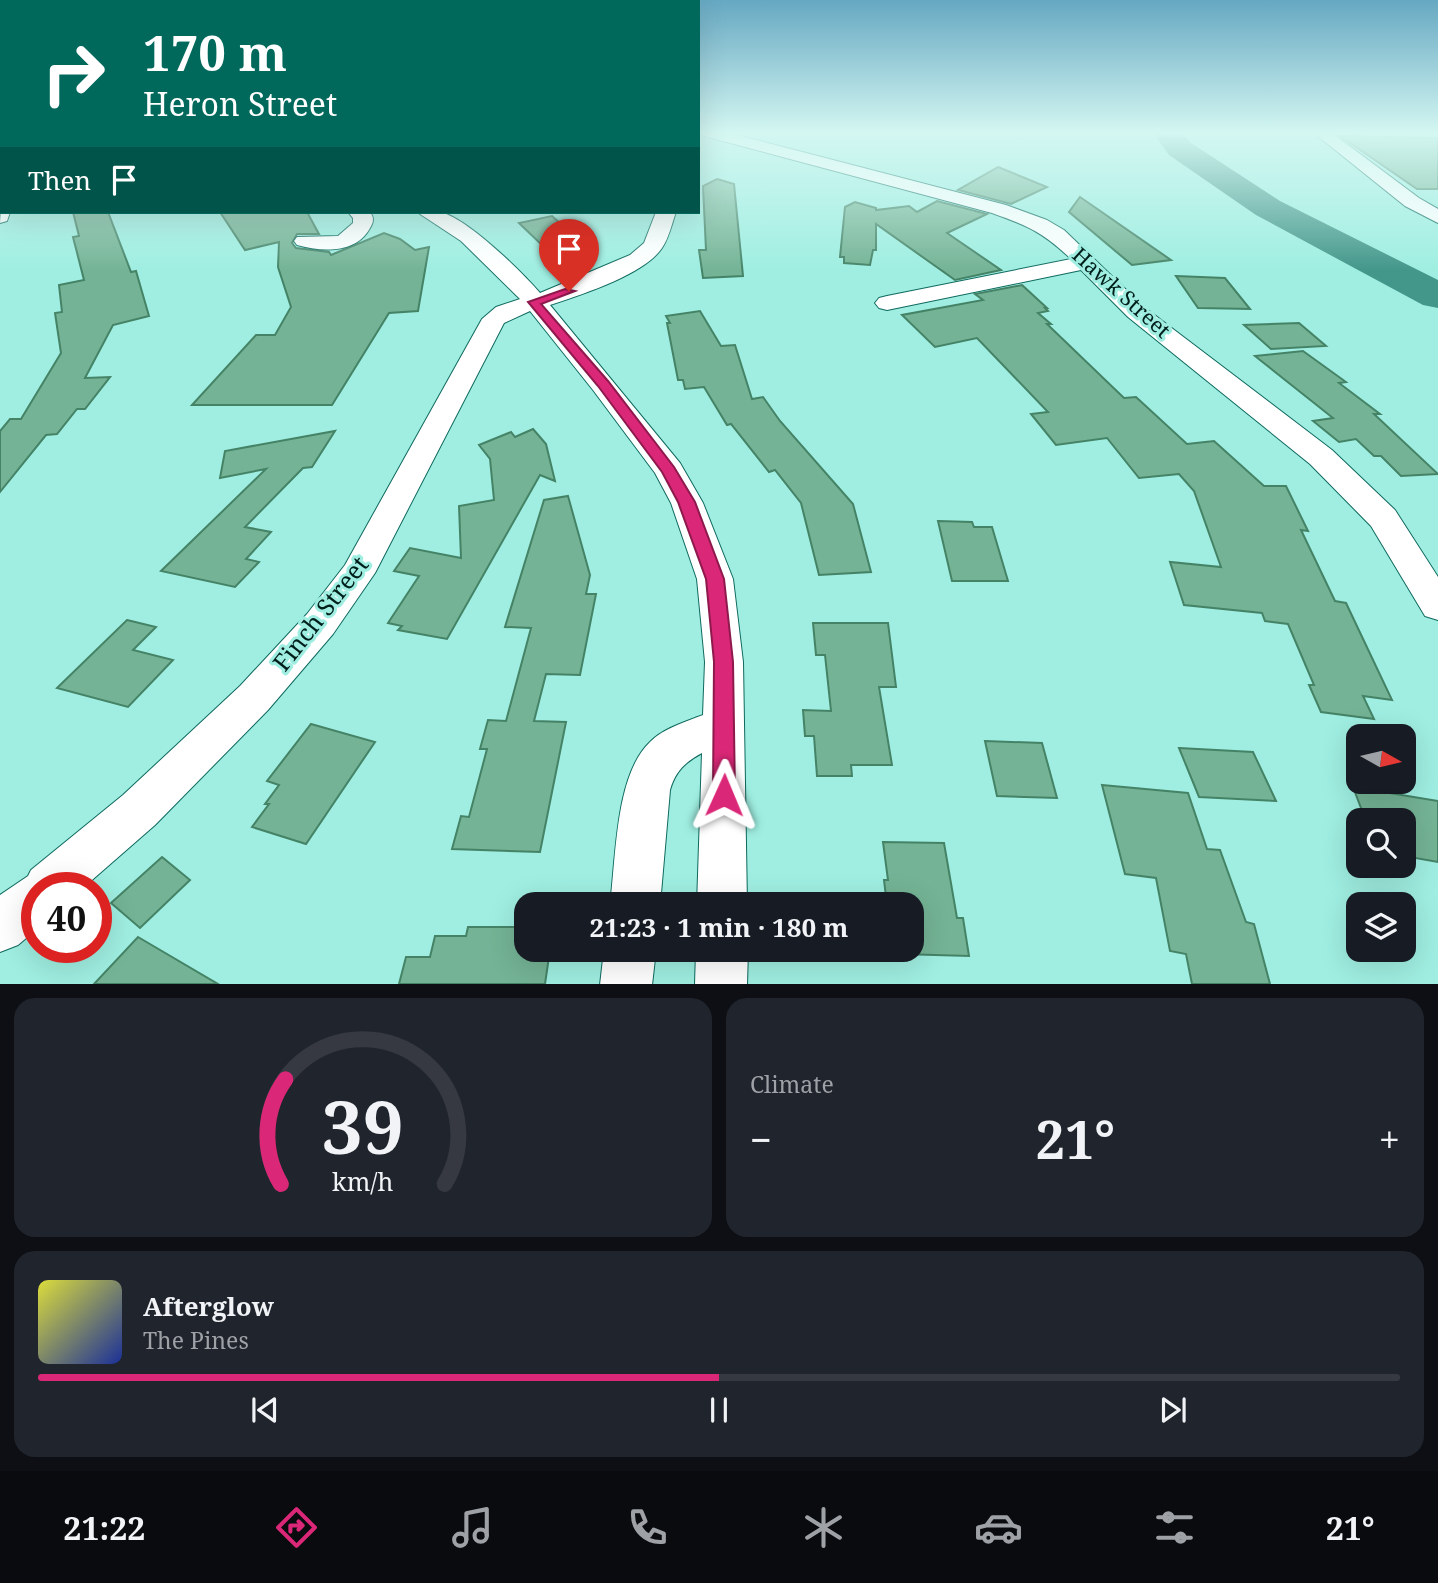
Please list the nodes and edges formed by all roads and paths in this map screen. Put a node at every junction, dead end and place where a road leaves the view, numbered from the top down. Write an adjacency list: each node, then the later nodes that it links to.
1 (882, 179): 8 (street, Hawk Street)
2 (1382, 179): 6 (street)
3 (360, 214): 7 (street)
4 (430, 214): 9 (street)
5 (665, 214): 9 (street, Finch Street)
6 (1438, 217)
7 (304, 241)
8 (1085, 263): 10 (street); 11 (street, Hawk Street)
9 (534, 302): 12 (street); 13 (street, Finch Street)
10 (887, 303)
11 (1438, 606)
12 (724, 725): 14 (street); 15 (street)
13 (66, 872)
14 (636, 892)
15 (723, 892)
16 (21, 910): 17 (street)
17 (0, 927)
18 (629, 962): 20 (street)
19 (722, 962): 21 (street)
20 (626, 984)
21 (721, 984)

